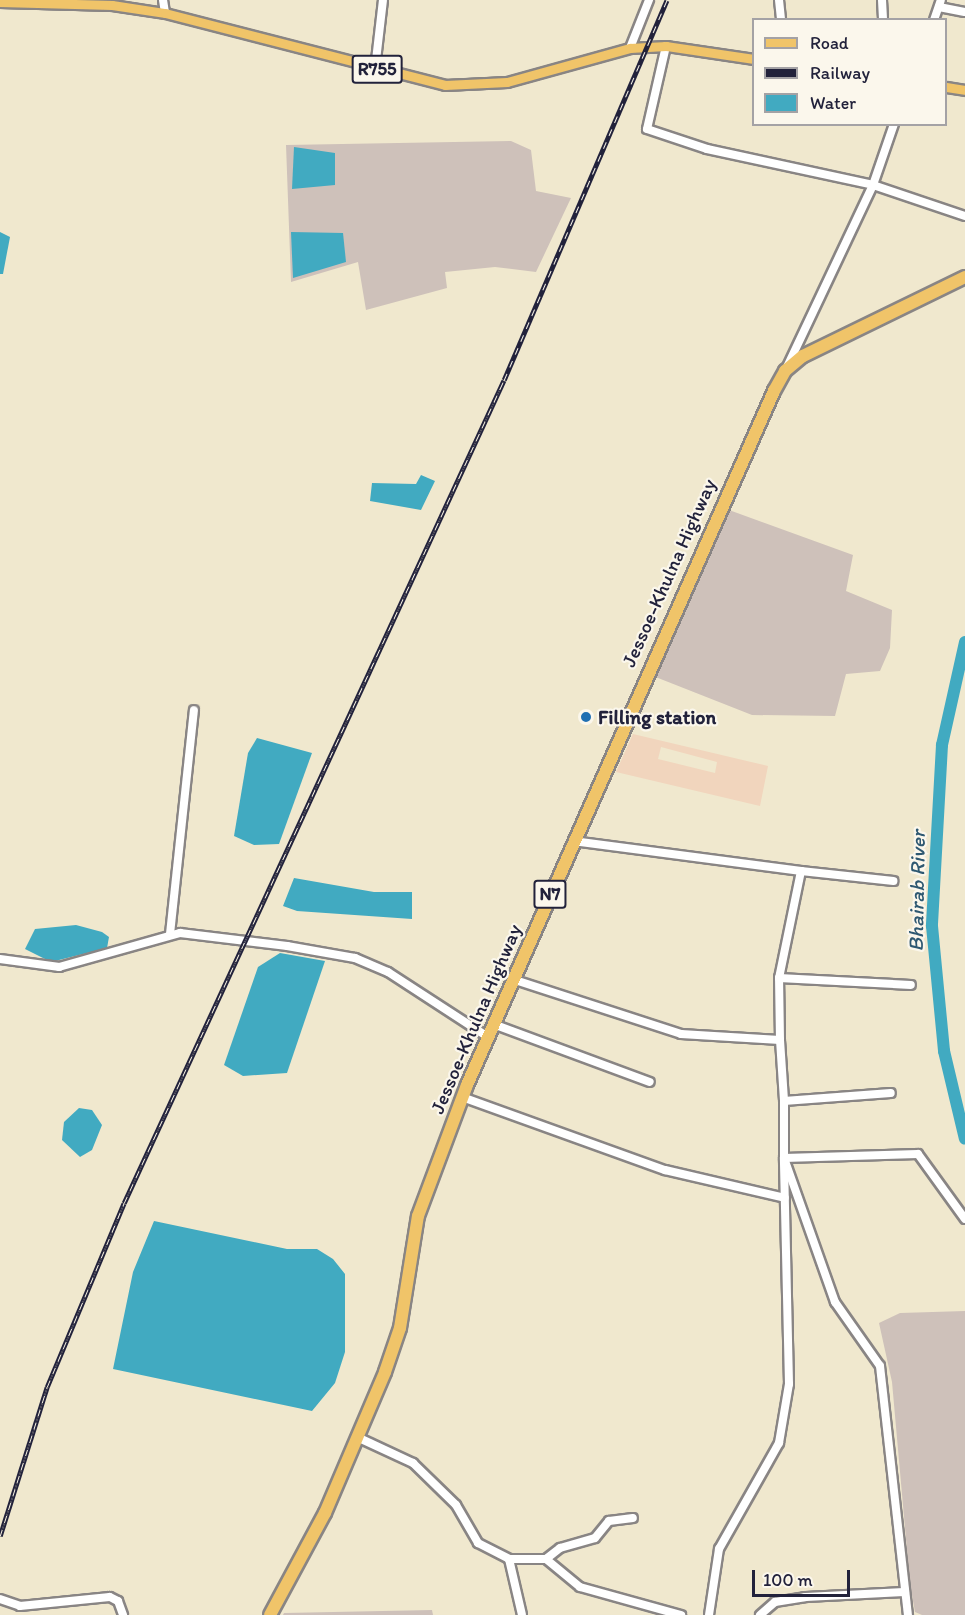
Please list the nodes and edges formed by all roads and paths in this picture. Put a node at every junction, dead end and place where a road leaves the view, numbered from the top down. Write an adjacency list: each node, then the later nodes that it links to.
1 (163, 0): 9 (street)
2 (383, 0): 16 (street)
3 (649, 0): 14 (street)
4 (780, 0): 10 (street)
5 (882, 0): 11 (street)
6 (0, 2): 9 (main road, R755)
7 (940, 3): 8 (street); 12 (street)
8 (965, 12)
9 (165, 13): 16 (main road, R755)
10 (781, 18)
11 (883, 18)
12 (935, 18)
13 (666, 46): 14 (main road, R755); 15 (main road, R755); 20 (street)
14 (630, 48): 16 (main road, R755)
15 (752, 59)
16 (375, 69)
17 (947, 87): 18 (main road)
18 (965, 90)
19 (893, 126): 20 (street)
20 (873, 185): 21 (street); 23 (street)
21 (965, 216)
22 (965, 277): 23 (highway)
23 (785, 371): 25 (highway, Jessoe-Khulna Highway / N7)
24 (194, 711): 28 (street)
25 (571, 841): 26 (street); 31 (highway, Jessoe-Khulna Highway / N7)
26 (801, 870): 27 (street); 30 (street)
27 (893, 880)
28 (170, 934): 29 (street); 34 (street)
29 (0, 959)
30 (779, 978): 32 (street); 35 (street)
31 (512, 979): 33 (highway, Jessoe-Khulna Highway / N7); 35 (street)
32 (911, 985)
33 (493, 1024): 34 (highway, Jessoe-Khulna Highway / N7); 36 (street)
34 (488, 1037): 38 (highway, Jessoe-Khulna Highway / N7)
35 (780, 1040): 39 (street)
36 (650, 1082)
37 (891, 1093): 39 (street)
38 (462, 1097): 41 (street); 43 (highway, Jessoe-Khulna Highway / N7)
39 (784, 1101): 40 (street)
40 (784, 1158): 41 (street); 42 (street); 47 (street)
41 (785, 1198): 53 (street)
42 (965, 1219)
43 (357, 1437): 45 (street); 50 (highway, Jessoe-Khulna Highway / N7)
44 (633, 1518): 46 (street)
45 (508, 1559): 46 (street); 51 (street)
46 (546, 1559): 52 (street)
47 (905, 1592): 54 (street); 55 (street)
48 (0, 1599): 49 (street)
49 (123, 1615)
50 (270, 1615)
51 (522, 1615)
52 (681, 1615)
53 (709, 1615)
54 (760, 1615)
55 (908, 1615)

